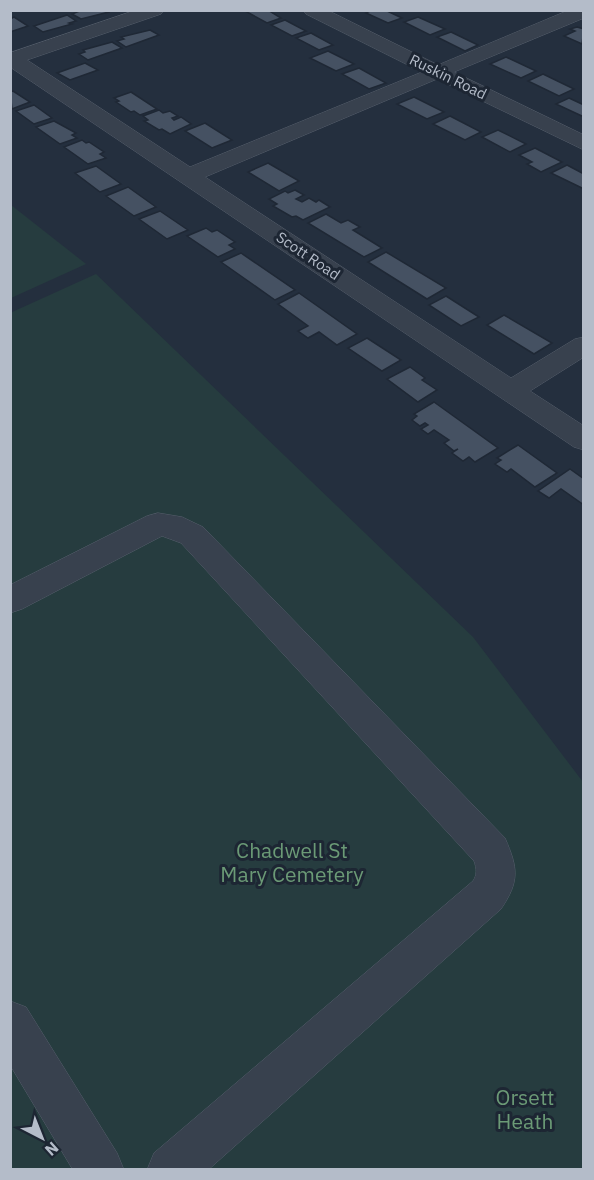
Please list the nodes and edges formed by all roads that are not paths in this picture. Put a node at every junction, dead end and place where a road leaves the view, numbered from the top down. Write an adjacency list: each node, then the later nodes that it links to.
1 (155, 10): 6 (street, Scott Road)
2 (312, 10): 4 (street, Ruskin Road)
3 (584, 11): 4 (street)
4 (437, 72): 5 (street, Ruskin Road); 6 (street)
5 (584, 144)
6 (188, 176): 8 (street, Scott Road)
7 (584, 345): 8 (street)
8 (510, 391): 9 (street, Scott Road)
9 (584, 440)
10 (10, 600): 13 (street)
11 (10, 1023): 12 (street)
12 (100, 1170)
13 (171, 1170)

